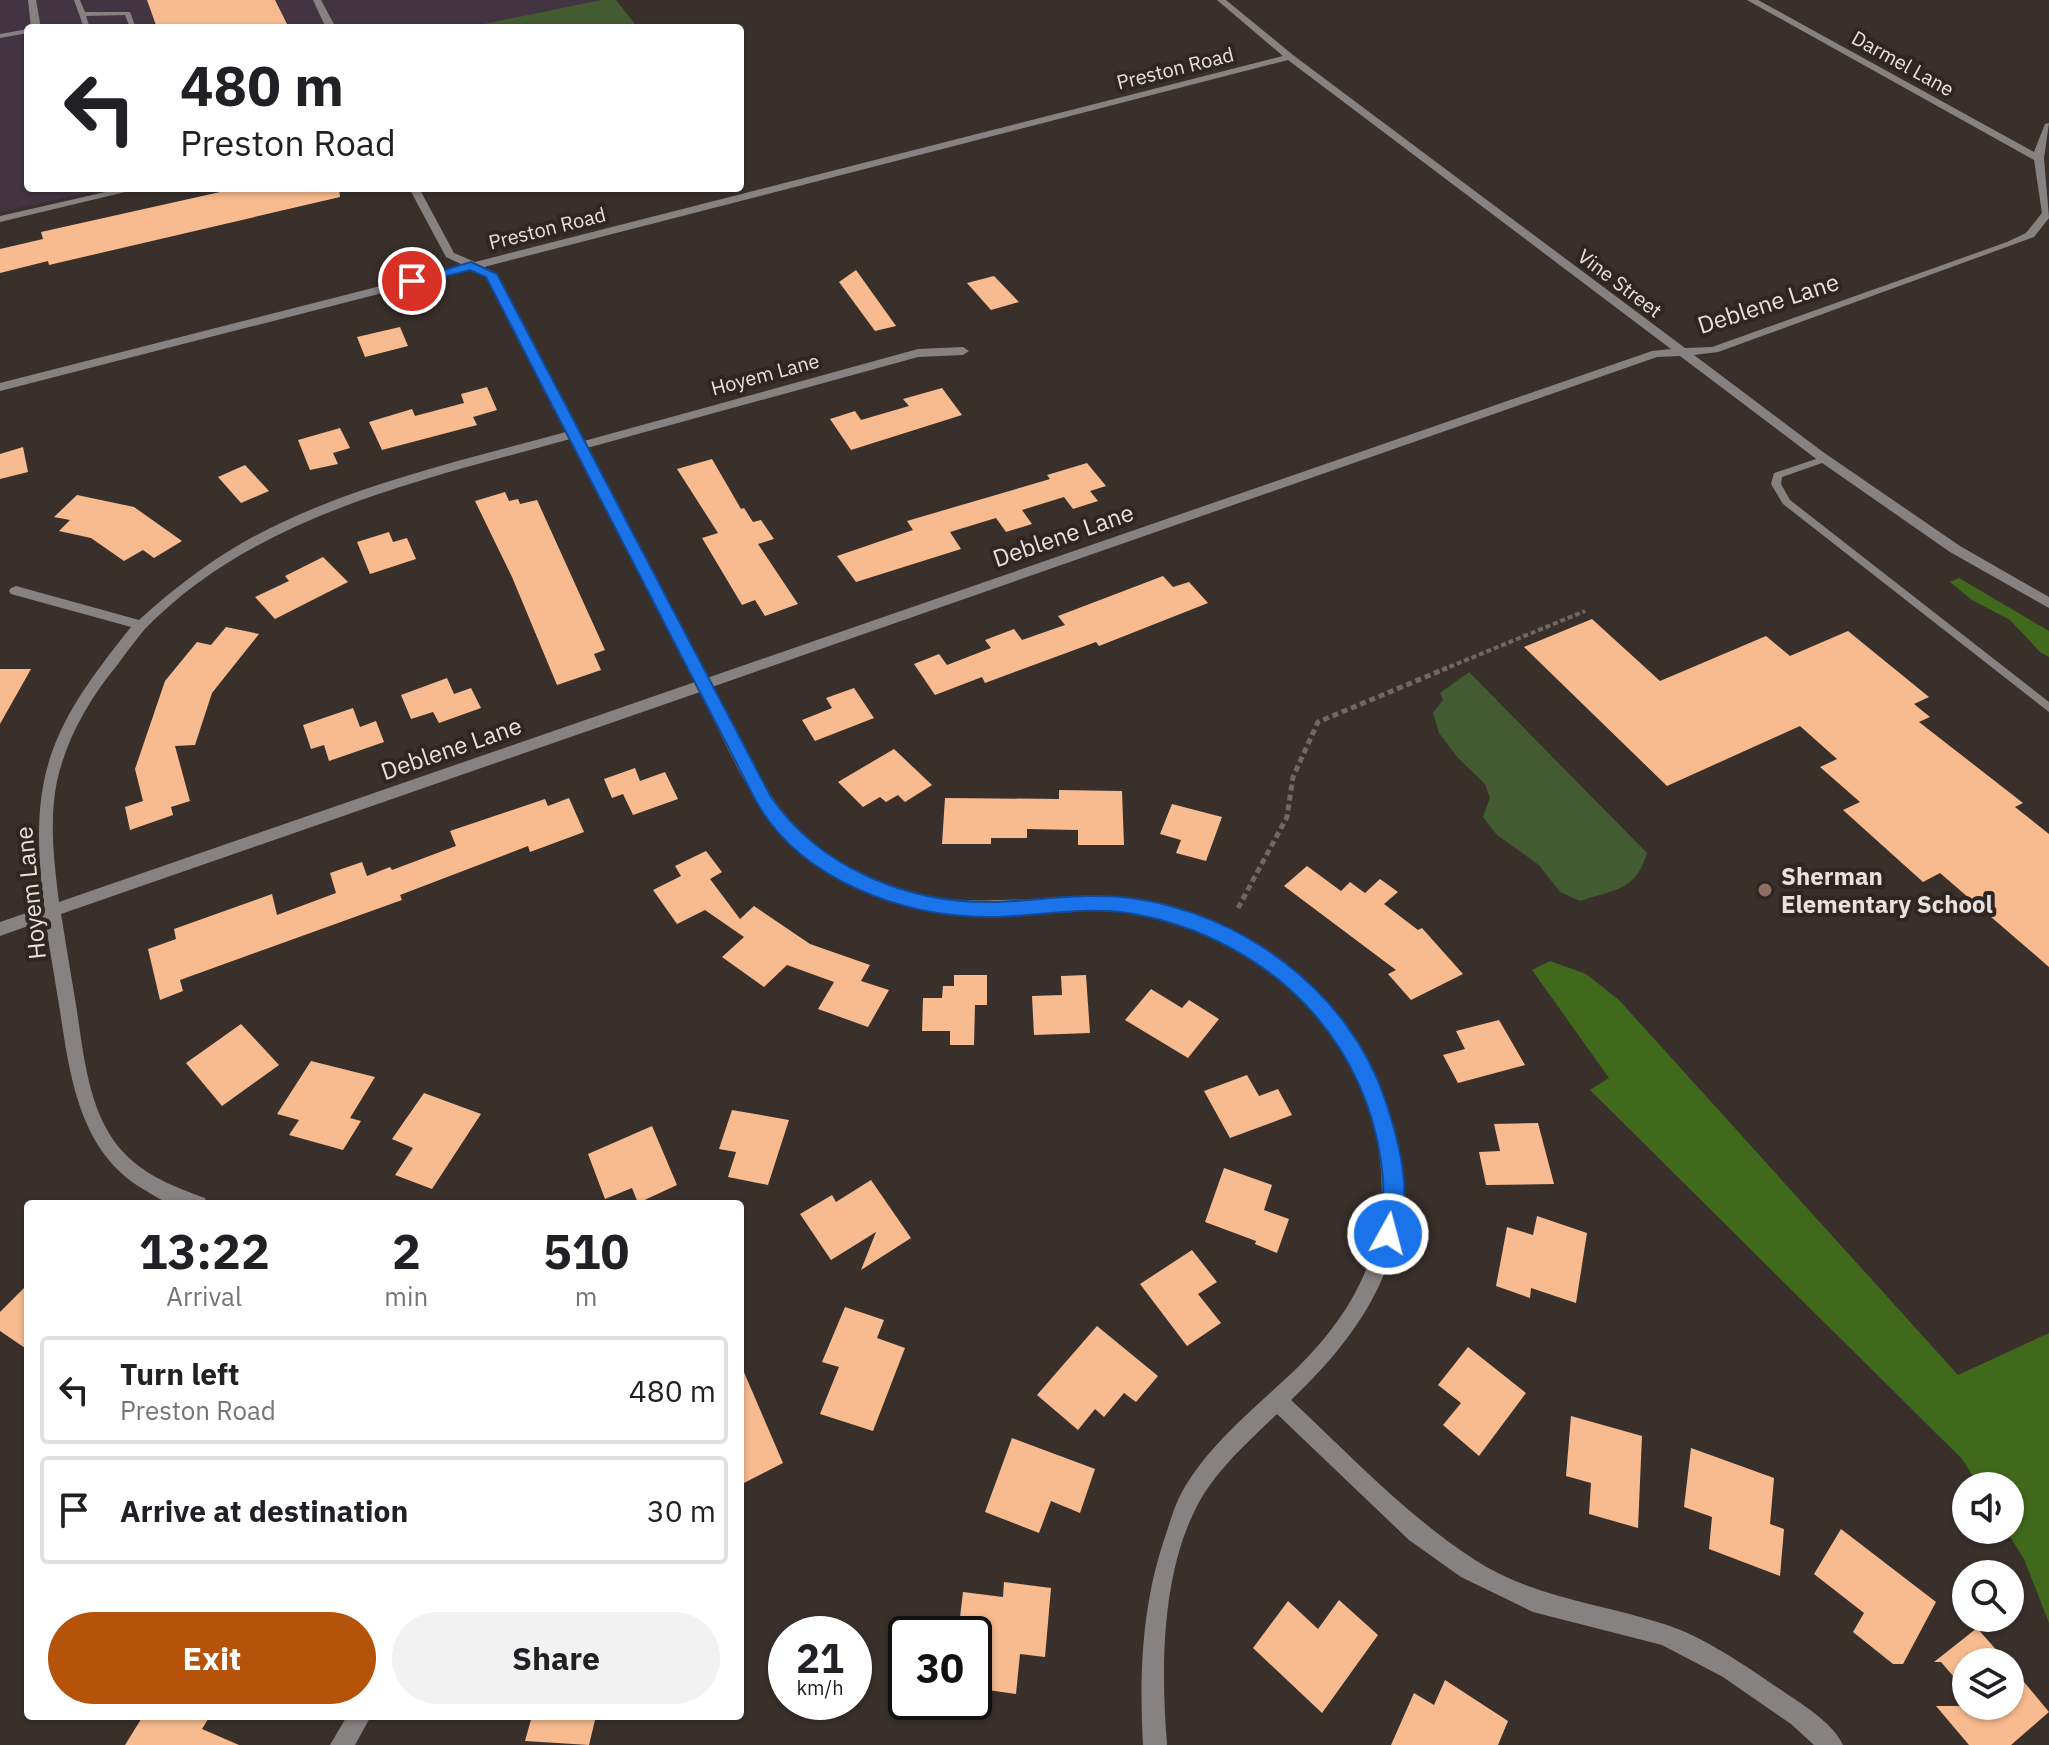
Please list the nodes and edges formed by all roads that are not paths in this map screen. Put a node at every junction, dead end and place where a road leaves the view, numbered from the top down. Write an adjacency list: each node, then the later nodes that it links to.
1 (32, 0): 9 (street)
2 (77, 0): 8 (lane)
3 (109, 0): 7 (lane)
4 (317, 0): 12 (street)
5 (1221, 0): 15 (street, Vine Street)
6 (1751, 0): 17 (street, Darmel Lane)
7 (112, 13): 8 (lane); 11 (lane)
8 (83, 14): 10 (lane)
9 (35, 24)
10 (86, 24)
11 (132, 24)
12 (329, 24)
13 (24, 32): 14 (lane)
14 (0, 36)
15 (1290, 57): 23 (street, Preston Road); 25 (street, Vine Street)
16 (2049, 126): 17 (street)
17 (2037, 158): 25 (street, Deblene Lane)
18 (68, 192): 21 (street)
19 (119, 192): 21 (street)
20 (416, 192): 23 (street)
21 (70, 203): 22 (street)
22 (0, 219)
23 (471, 266): 26 (street, Preston Road); 27 (street)
24 (963, 351): 27 (street, Hoyem Lane)
25 (1684, 354): 28 (street, Vine Street); 32 (street, Deblene Lane)
26 (0, 387)
27 (576, 440): 31 (street, Hoyem Lane); 32 (street)
28 (1825, 459): 30 (street, Vine Street); 33 (lane)
29 (16, 591): 31 (street)
30 (2049, 603)
31 (140, 625): 34 (street, Hoyem Lane)
32 (705, 685): 34 (street, Deblene Lane); 37 (street)
33 (2049, 708)
34 (54, 911): 35 (street, Deblene Lane); 36 (street, Hoyem Lane)
35 (0, 929)
36 (183, 1200)
37 (1277, 1401): 40 (street); 41 (street)
38 (358, 1720): 39 (street)
39 (342, 1745)
40 (1155, 1745)
41 (1831, 1745)

